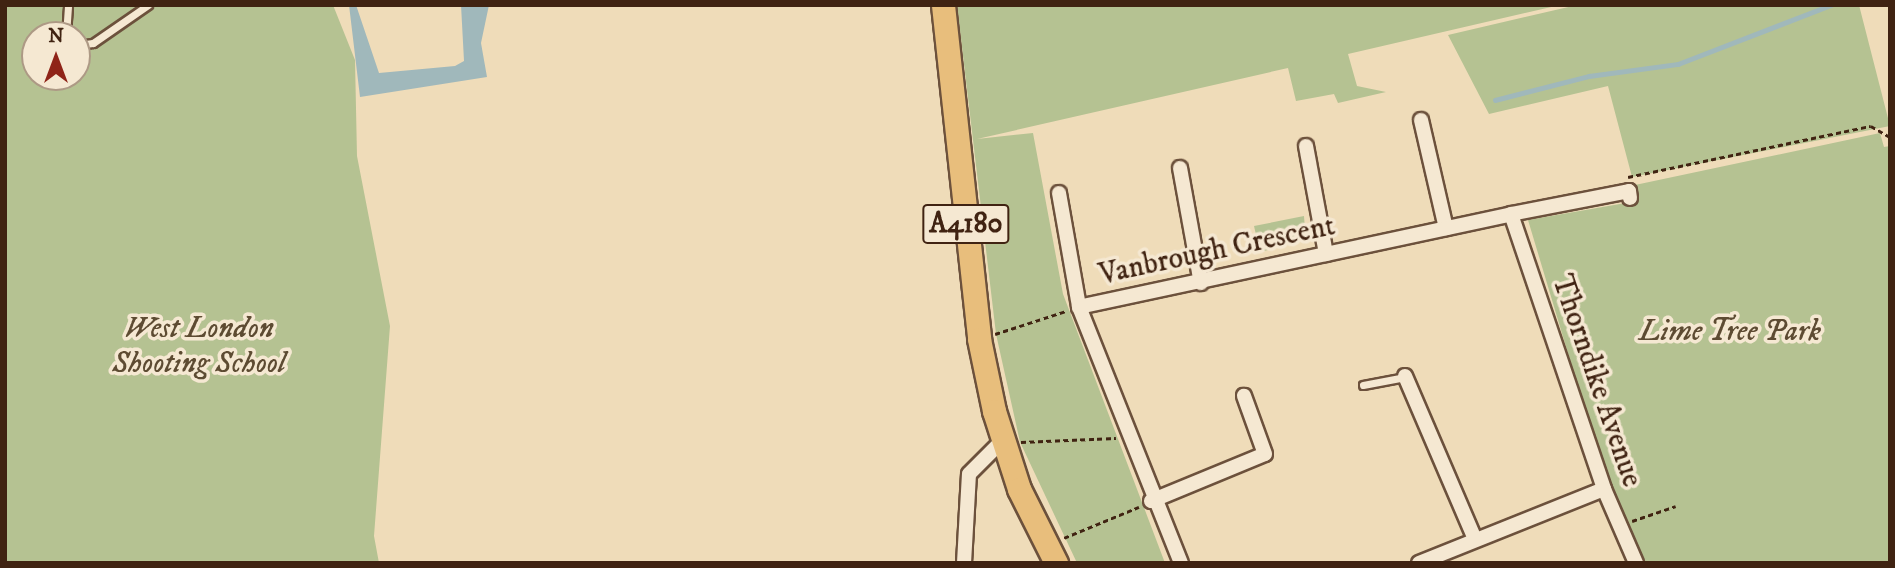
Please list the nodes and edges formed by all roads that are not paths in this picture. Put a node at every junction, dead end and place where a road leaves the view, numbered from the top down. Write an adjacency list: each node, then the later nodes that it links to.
1 (148, 5): 3 (lane)
2 (943, 5): 17 (main road, A4180)
3 (91, 43)
4 (1421, 120): 10 (street)
5 (1306, 146): 11 (street)
6 (1180, 168): 12 (street)
7 (1059, 193): 13 (street)
8 (1630, 198): 9 (street, Vanbrough Crescent)
9 (1511, 214): 10 (street, Vanbrough Crescent); 18 (street, Thorndike Avenue)
10 (1446, 228): 11 (street, Vanbrough Crescent)
11 (1326, 254): 12 (street, Vanbrough Crescent)
12 (1201, 283): 13 (street, Vanbrough Crescent)
13 (1079, 307): 19 (street, Vanbrough Crescent)
14 (1405, 376): 15 (lane); 20 (street)
15 (1363, 386)
16 (1244, 396): 19 (street)
17 (1009, 438): 21 (main road, A4180); 22 (street)
18 (1604, 489): 20 (street); 25 (street, Thorndike Avenue)
19 (1152, 501): 23 (street, Vanbrough Crescent)
20 (1474, 537): 24 (street)
21 (1057, 552)
22 (964, 563)
23 (1181, 563)
24 (1419, 563)
25 (1636, 563)

